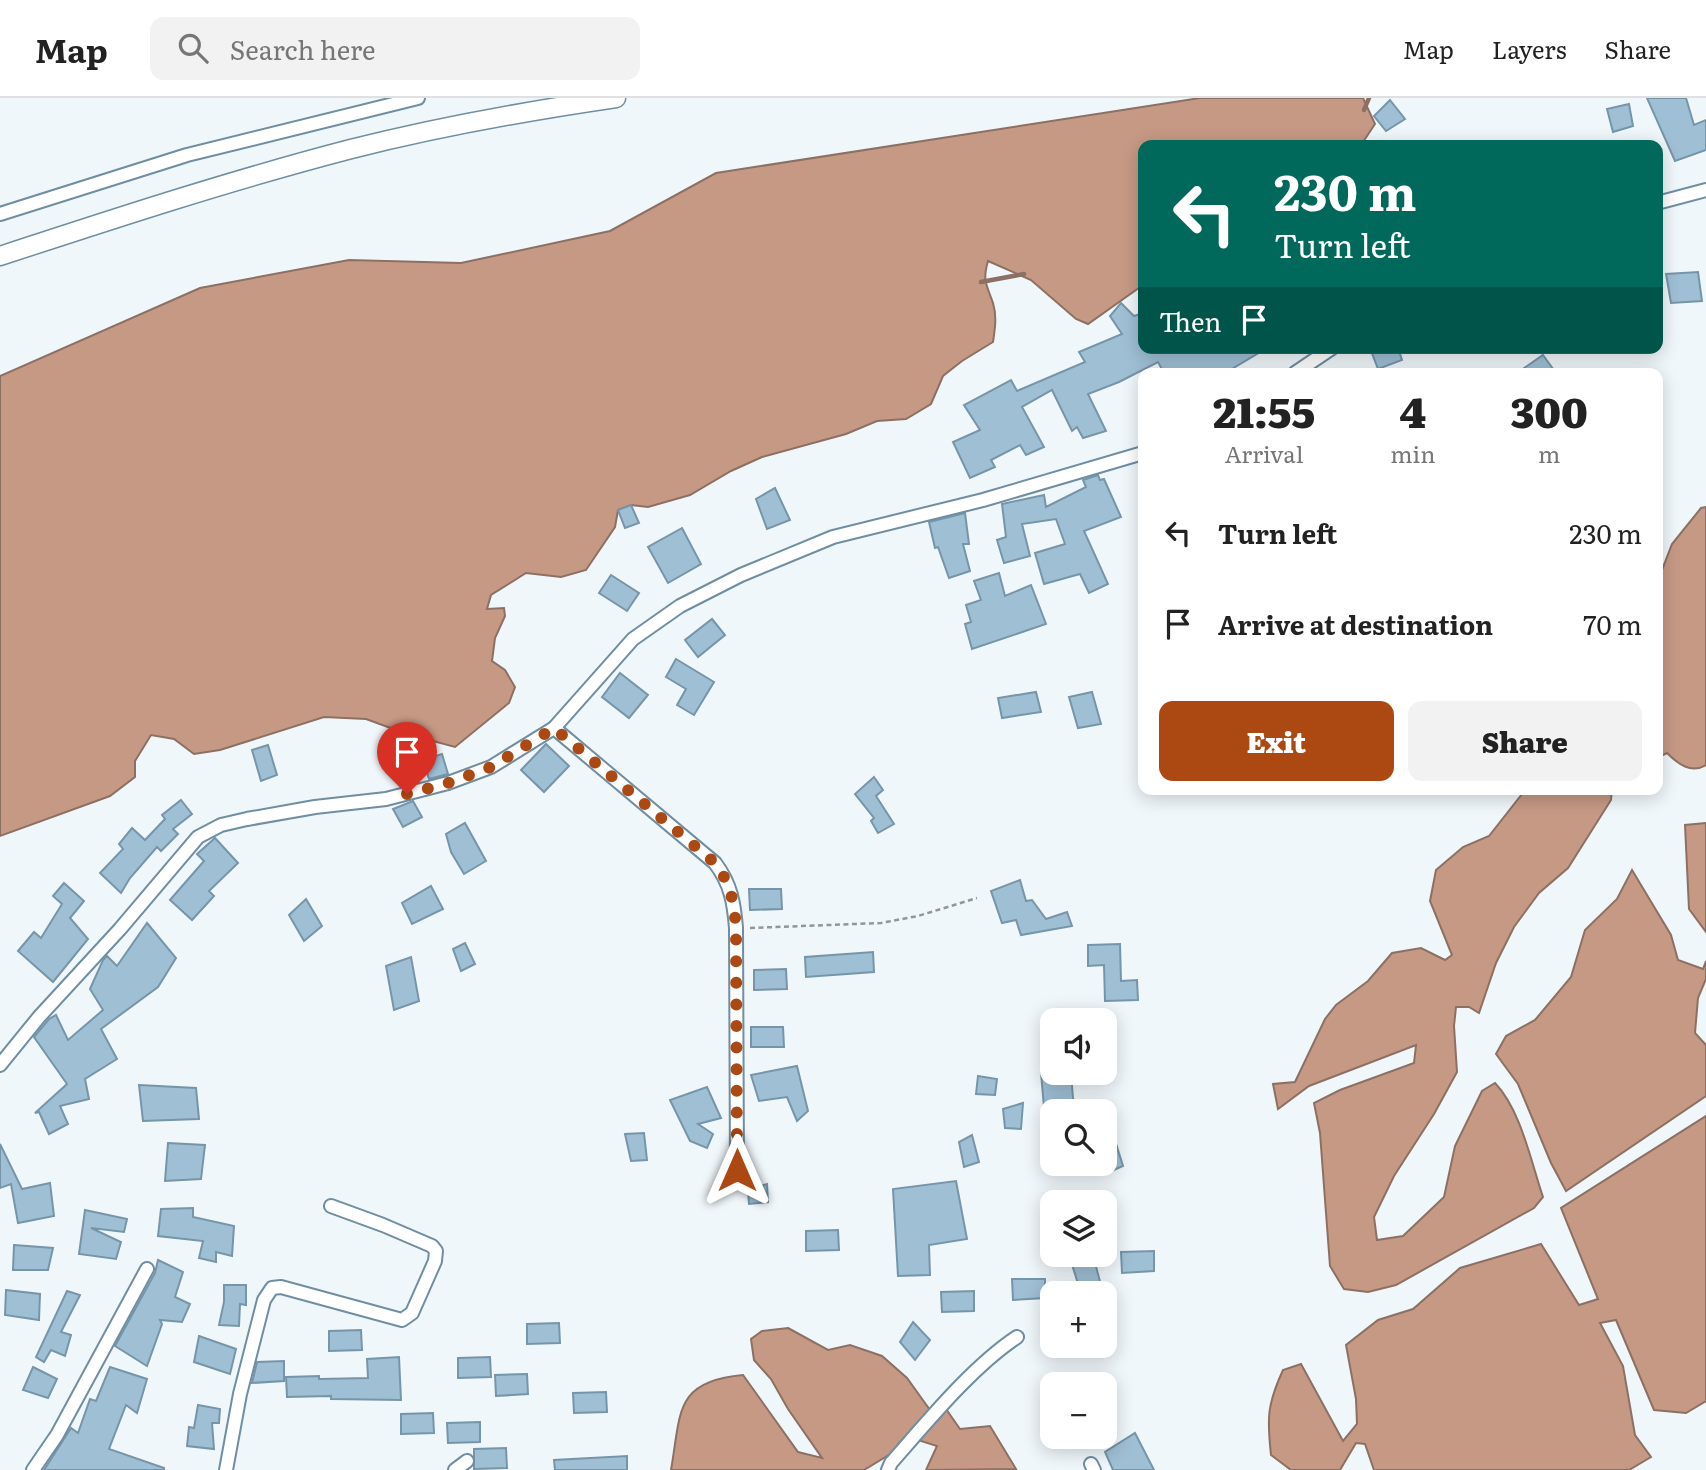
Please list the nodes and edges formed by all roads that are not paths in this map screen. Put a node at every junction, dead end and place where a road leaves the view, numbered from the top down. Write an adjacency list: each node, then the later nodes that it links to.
1 (418, 98): 5 (street)
2 (616, 98): 6 (street)
3 (1706, 190): 4 (street)
4 (1663, 201)
5 (0, 214)
6 (0, 256)
7 (1323, 354): 8 (street)
8 (1302, 368)
9 (1138, 454): 10 (street)
10 (554, 728): 11 (street); 12 (street)
11 (0, 1065)
12 (737, 1170)
13 (331, 1206): 18 (street)
14 (147, 1269): 17 (street)
15 (1017, 1336): 20 (street)
16 (467, 1461): 19 (street)
17 (33, 1470)
18 (226, 1470)
19 (455, 1470)
20 (888, 1470)

